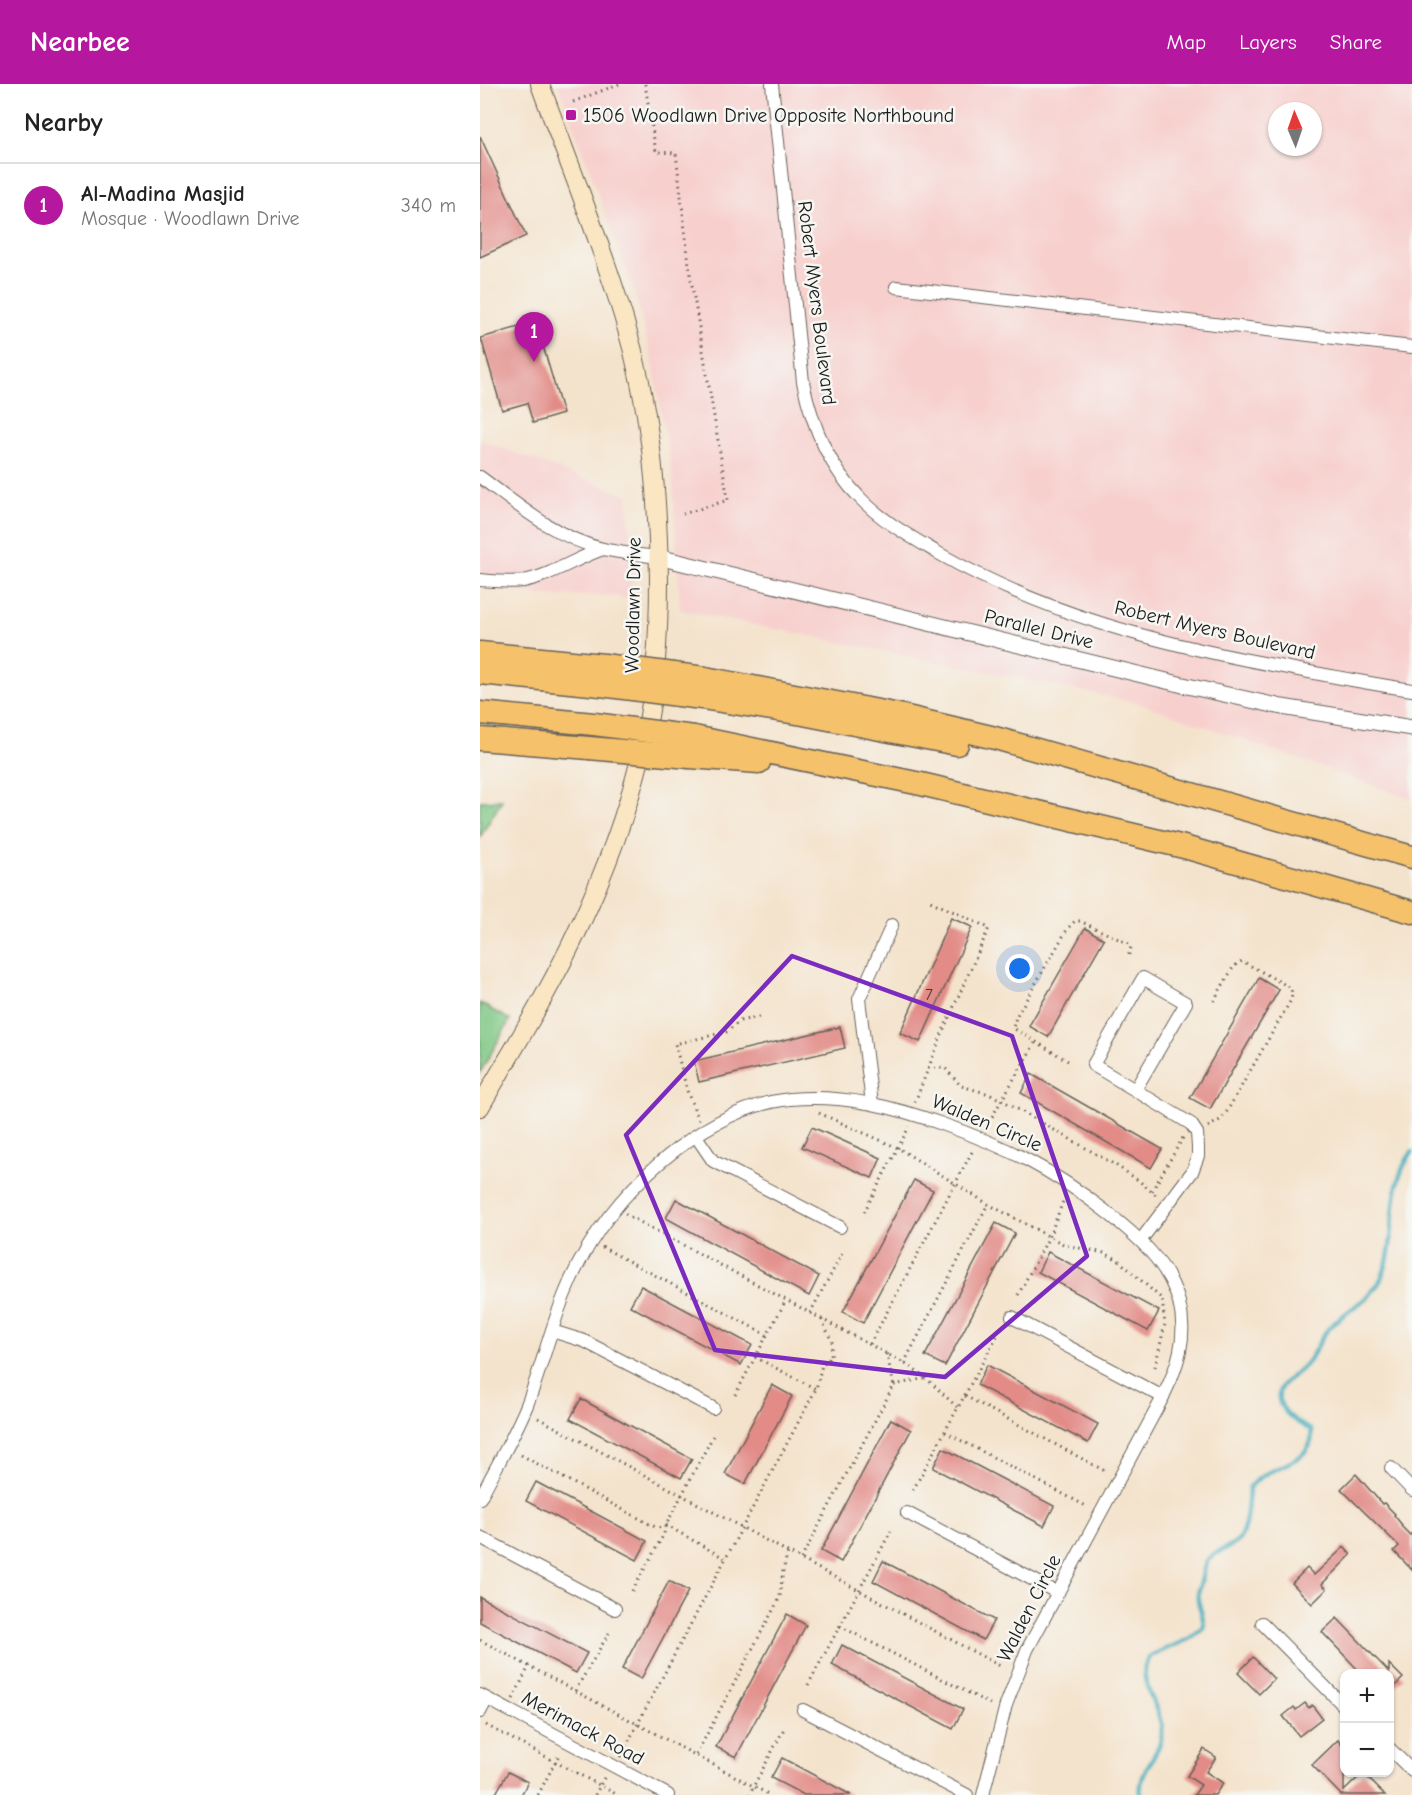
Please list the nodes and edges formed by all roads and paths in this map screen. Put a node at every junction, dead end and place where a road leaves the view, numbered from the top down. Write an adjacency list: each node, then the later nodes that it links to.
1 (540, 84): 11 (main road, Woodlawn Drive)
2 (619, 84): 5 (path)
3 (645, 84): 9 (path)
4 (772, 84): 16 (street, Robert Myers Boulevard)
5 (573, 102)
6 (896, 288): 7 (street)
7 (1412, 347)
8 (480, 477): 10 (street)
9 (683, 514)
10 (603, 549): 11 (street); 12 (street)
11 (658, 557): 18 (street, Parallel Drive); 35 (main road, Woodlawn Drive)
12 (480, 580)
13 (480, 652): 15 (highway)
14 (480, 673): 15 (highway)
15 (603, 675): 21 (highway, bridge)
16 (1412, 690)
17 (480, 714): 20 (highway, bridge)
18 (1412, 728)
19 (480, 739): 20 (highway, bridge)
20 (692, 747): 23 (highway)
21 (1412, 857)
22 (928, 900): 30 (path)
23 (1412, 912)
24 (892, 925): 34 (street)
25 (1128, 958): 28 (path)
26 (1212, 1002): 39 (path)
27 (759, 1017): 37 (path)
28 (1035, 1043): 29 (path); 32 (path)
29 (1068, 1061)
30 (928, 1068): 32 (path); 33 (path)
31 (1135, 1090): 31 (street); 54 (street)
32 (1002, 1100): 40 (path); 46 (path)
33 (915, 1102)
34 (872, 1103): 42 (street, Walden Circle); 54 (street, Walden Circle)
35 (480, 1107)
36 (819, 1113): 44 (path)
37 (700, 1123)
38 (909, 1127): 44 (path)
39 (1206, 1127)
40 (985, 1129)
41 (1186, 1131): 46 (path)
42 (696, 1136): 52 (street); 62 (street, Walden Circle)
43 (975, 1146): 45 (path)
44 (898, 1148): 45 (path); 50 (path)
45 (955, 1184): 49 (path); 65 (path)
46 (1152, 1191): 48 (path)
47 (1064, 1199): 53 (path)
48 (1161, 1199)
49 (988, 1204): 53 (path); 68 (path)
50 (864, 1212)
51 (623, 1213): 58 (path)
52 (840, 1227)
53 (1049, 1237): 57 (path); 69 (path)
54 (1141, 1240): 75 (street, Walden Circle)
55 (598, 1245): 63 (path)
56 (842, 1254): 59 (path)
57 (1018, 1295)
58 (786, 1300): 59 (path); 63 (path)
59 (810, 1312): 61 (path)
60 (1012, 1317): 75 (street)
61 (821, 1318): 65 (path); 72 (path)
62 (552, 1331): 76 (street); 87 (street, Walden Circle)
63 (767, 1335): 67 (path)
64 (997, 1336): 74 (path)
65 (870, 1344): 66 (path)
66 (885, 1352): 68 (path); 71 (path)
67 (755, 1357): 72 (path); 73 (path)
68 (904, 1363): 70 (path)
69 (1155, 1367)
70 (926, 1378): 71 (path); 77 (path)
71 (894, 1385): 96 (path)
72 (816, 1389): 91 (path)
73 (735, 1395)
74 (965, 1396): 77 (path); 83 (path)
75 (1163, 1397): 99 (street, Walden Circle)
76 (713, 1407)
77 (958, 1408): 79 (path)
78 (538, 1418): 86 (path)
79 (945, 1432): 84 (path); 88 (path)
80 (713, 1436): 86 (path)
81 (521, 1455): 90 (path)
82 (1391, 1468): 85 (street)
83 (1105, 1471)
84 (913, 1490)
85 (1412, 1490)
86 (682, 1496): 90 (path); 91 (path)
87 (480, 1498)
88 (1086, 1506)
89 (907, 1514): 99 (street)
90 (665, 1526): 95 (path); 98 (path)
91 (742, 1528): 94 (path); 95 (path)
92 (891, 1531): 97 (path)
93 (480, 1537): 100 (street)
94 (788, 1552): 96 (path); 119 (path)
95 (725, 1559): 115 (path)
96 (801, 1559): 97 (path)
97 (859, 1590): 102 (path); 106 (path)
98 (632, 1591)
99 (1058, 1593): 133 (street, Walden Circle)
100 (615, 1609)
101 (1262, 1623): 110 (street)
102 (840, 1626): 107 (path); 111 (path)
103 (609, 1633): 108 (path)
104 (480, 1640): 105 (path)
105 (529, 1666): 108 (path); 112 (path)
106 (1002, 1667)
107 (808, 1685)
108 (576, 1691): 115 (path)
109 (484, 1697): 112 (street, Merimack Road); 114 (street)
110 (1340, 1702)
111 (990, 1704)
112 (508, 1709): 129 (street, Merimack Road)
113 (803, 1710): 132 (street)
114 (482, 1718): 121 (path)
115 (637, 1724): 119 (path); 120 (path)
116 (785, 1727): 125 (path)
117 (562, 1749): 121 (path)
118 (1394, 1754): 122 (street)
119 (696, 1755): 125 (path)
120 (619, 1758)
121 (555, 1762): 124 (path); 126 (path)
122 (1412, 1771)
123 (607, 1772): 124 (path)
124 (600, 1785): 127 (path); 128 (path)
125 (754, 1786): 130 (path); 131 (path)
126 (538, 1795)
127 (595, 1795)
128 (618, 1795)
129 (668, 1795)
130 (749, 1795)
131 (770, 1795)
132 (967, 1795)
133 (983, 1795)

